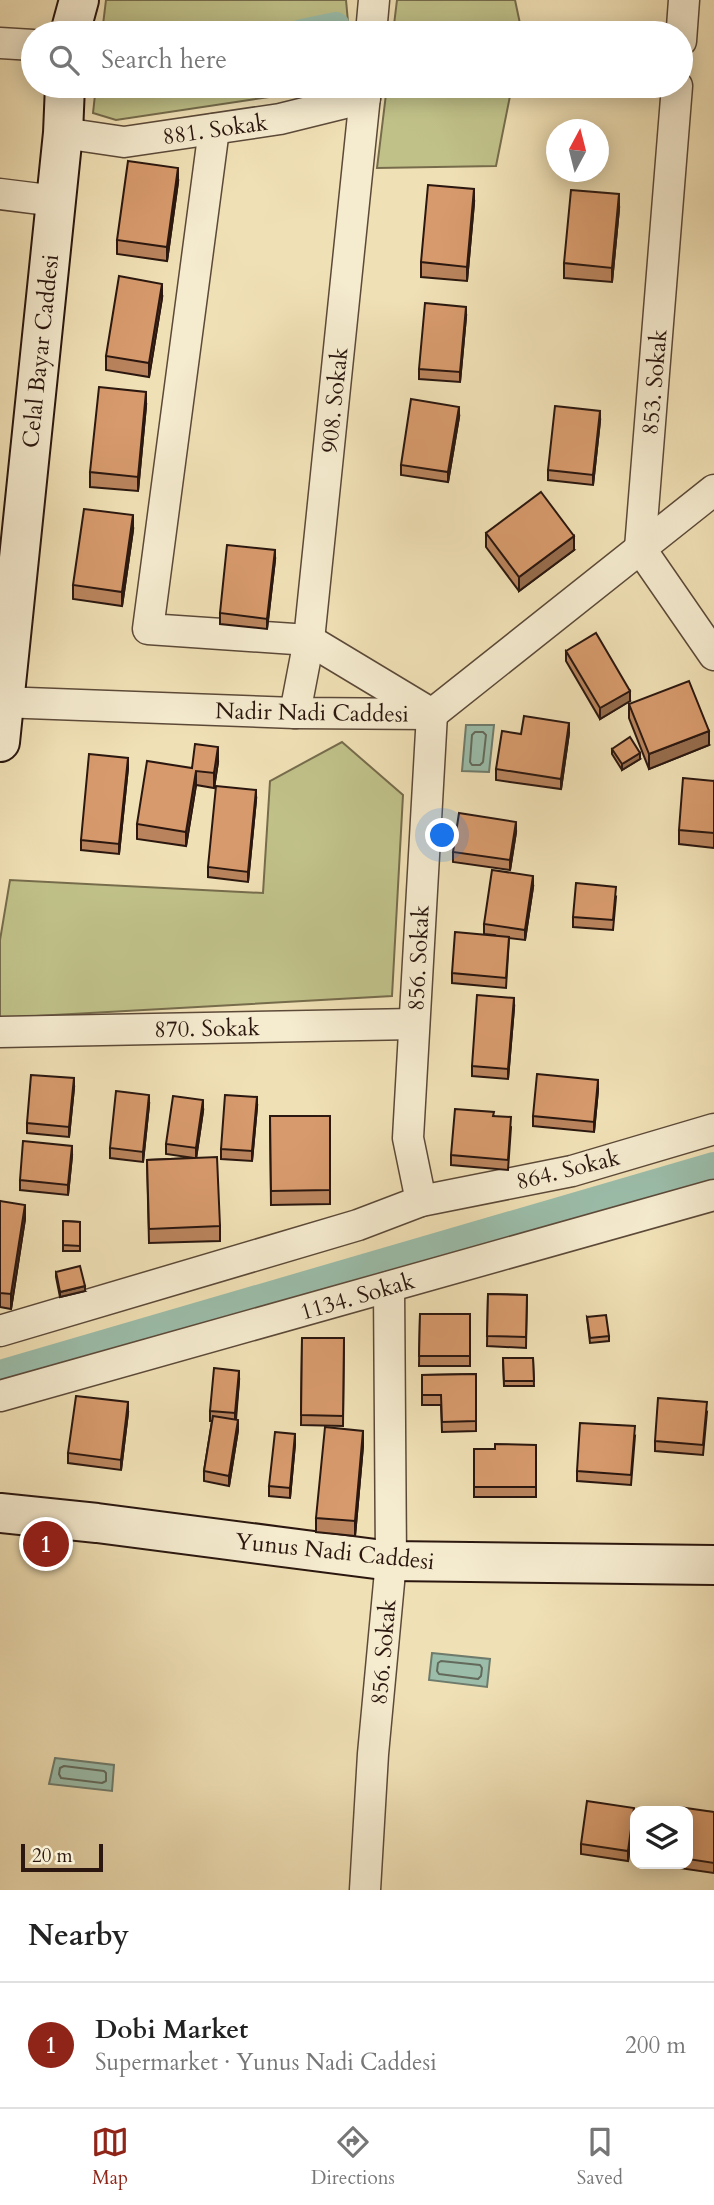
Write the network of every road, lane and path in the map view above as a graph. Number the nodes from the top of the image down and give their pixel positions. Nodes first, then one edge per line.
1 (79, 0) edge
2 (374, 0) edge
3 (684, 0) edge
4 (73, 21) edge
5 (372, 21) edge
6 (682, 21) edge
7 (0, 43) edge
8 (21, 44) edge
9 (64, 98) edge
10 (346, 98) edge
11 (364, 98) edge
12 (676, 98) edge
13 (214, 129) junction
14 (63, 133) junction
15 (0, 194) edge
16 (56, 201) junction
17 (714, 490) edge
18 (10, 537) edge
19 (640, 548) junction
20 (309, 640) junction
21 (714, 654) edge
22 (3, 703) edge
23 (295, 713) junction
24 (432, 714) junction
25 (0, 742) edge
26 (414, 1024) junction
27 (0, 1032) edge
28 (714, 1129) edge
29 (714, 1195) edge
30 (421, 1201) junction
31 (389, 1287) junction
32 (0, 1331) edge
33 (0, 1396) edge
34 (0, 1513) edge
35 (391, 1562) junction
36 (714, 1565) edge
37 (365, 1890) edge

1 - 4 main road
2 - 5 street
3 - 6 street
7 - 8 street
9 - 14 main road, Celal Bayar Caddesi
10 - 13 street, 881. Sokak
11 - 20 street, 908. Sokak
12 - 19 street, 853. Sokak
13 - 14 street, 881. Sokak
13 - 20 street
14 - 16 main road, Celal Bayar Caddesi
15 - 16 street
16 - 18 main road, Celal Bayar Caddesi
17 - 19 street, Nadir Nadi Caddesi
18 - 22 main road, Celal Bayar Caddesi
19 - 21 street
19 - 24 street, Nadir Nadi Caddesi
20 - 23 street, 908. Sokak
20 - 24 street
22 - 23 street, Nadir Nadi Caddesi
22 - 25 main road, Celal Bayar Caddesi
23 - 24 street, Nadir Nadi Caddesi
24 - 26 street, 856. Sokak
26 - 27 street, 870. Sokak
26 - 30 street, 856. Sokak
28 - 30 street, 864. Sokak
29 - 31 street, 1134. Sokak
30 - 32 street, 864. Sokak
31 - 33 street, 1134. Sokak
31 - 35 street, 856. Sokak
34 - 35 main road, Yunus Nadi Caddesi
35 - 36 main road, Yunus Nadi Caddesi
35 - 37 street, 856. Sokak

